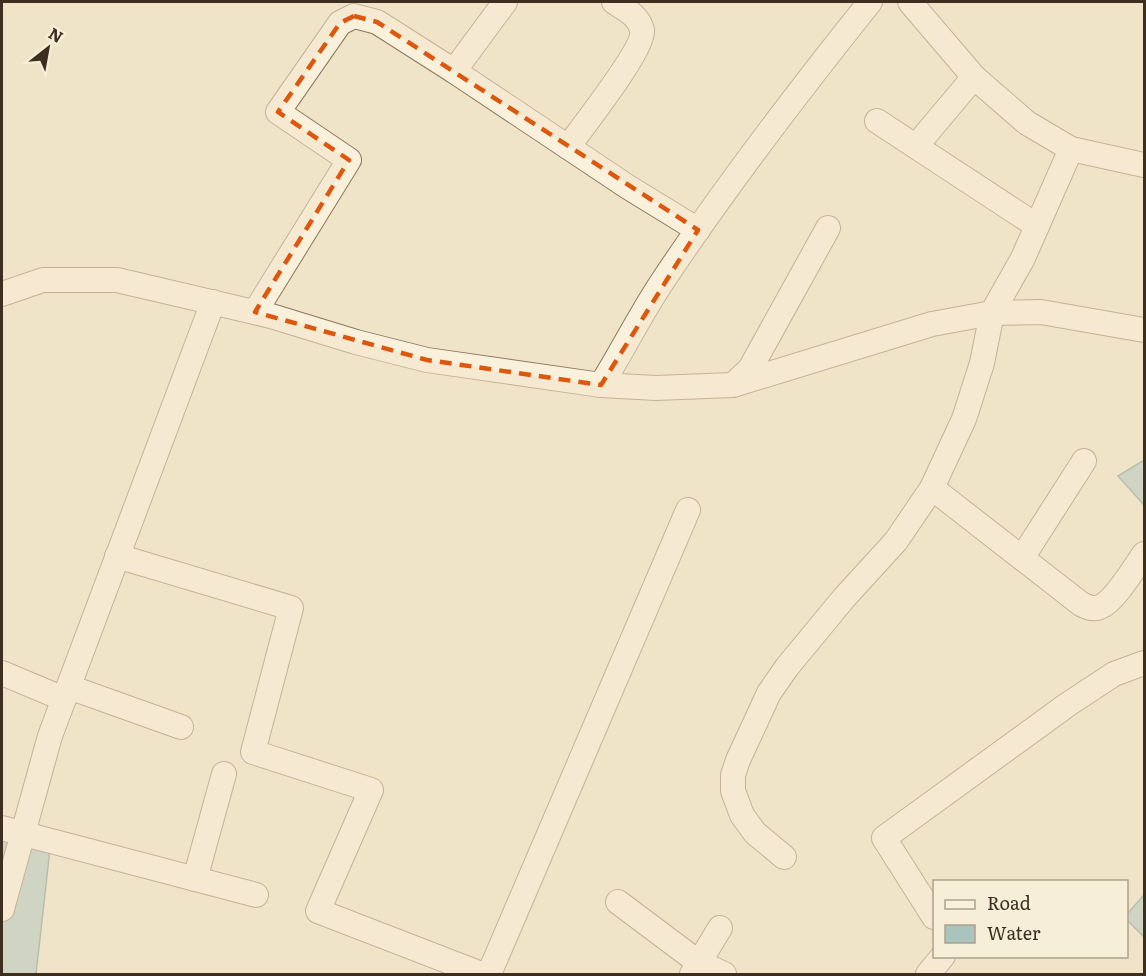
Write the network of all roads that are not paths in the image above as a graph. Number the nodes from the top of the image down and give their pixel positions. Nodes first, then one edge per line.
1 (505, 2) edge
2 (614, 2) edge
3 (870, 2) edge
4 (910, 2) edge
5 (454, 71) junction
6 (974, 77) junction
7 (877, 121) dead end
8 (916, 146) junction
9 (568, 147) junction
10 (1071, 149) junction
11 (1144, 165) edge
12 (1037, 226) junction
13 (828, 228) dead end
14 (698, 230) junction
15 (2, 294) edge
16 (213, 302) junction
17 (255, 312) junction
18 (992, 313) junction
19 (1144, 330) edge
20 (601, 385) junction
21 (733, 385) junction
22 (1084, 461) dead end
23 (932, 488) junction
24 (688, 510) dead end
25 (1144, 554) edge
26 (117, 556) junction
27 (1022, 558) junction
28 (1144, 663) edge
29 (2, 673) edge
30 (66, 693) junction
31 (181, 727) dead end
32 (224, 774) dead end
33 (12, 830) edge
34 (784, 857) dead end
35 (195, 879) junction
36 (256, 895) dead end
37 (618, 902) dead end
38 (2, 909) edge
39 (933, 915) edge
40 (720, 928) dead end
41 (942, 958) edge
42 (695, 968) edge
43 (481, 975) edge
44 (489, 975) edge
45 (724, 975) edge
46 (928, 975) edge

1 - 5 street
2 - 9 street
3 - 14 street
4 - 6 street
5 - 9 street
5 - 17 street
6 - 8 street
6 - 10 street
7 - 8 street
8 - 12 street
9 - 14 street
10 - 11 street
10 - 12 street
12 - 18 street
13 - 21 street
14 - 20 street
15 - 16 street
16 - 17 street
16 - 26 street
17 - 20 street
18 - 19 street
18 - 21 street
18 - 23 street
20 - 21 street
22 - 27 street
23 - 27 street
23 - 34 street
24 - 44 street
25 - 27 street
26 - 30 street
26 - 43 street
28 - 39 street
29 - 30 street
30 - 31 street
30 - 33 street
32 - 35 street
33 - 35 street
33 - 38 street
35 - 36 street
37 - 42 street
40 - 42 street
41 - 46 street
42 - 45 street

